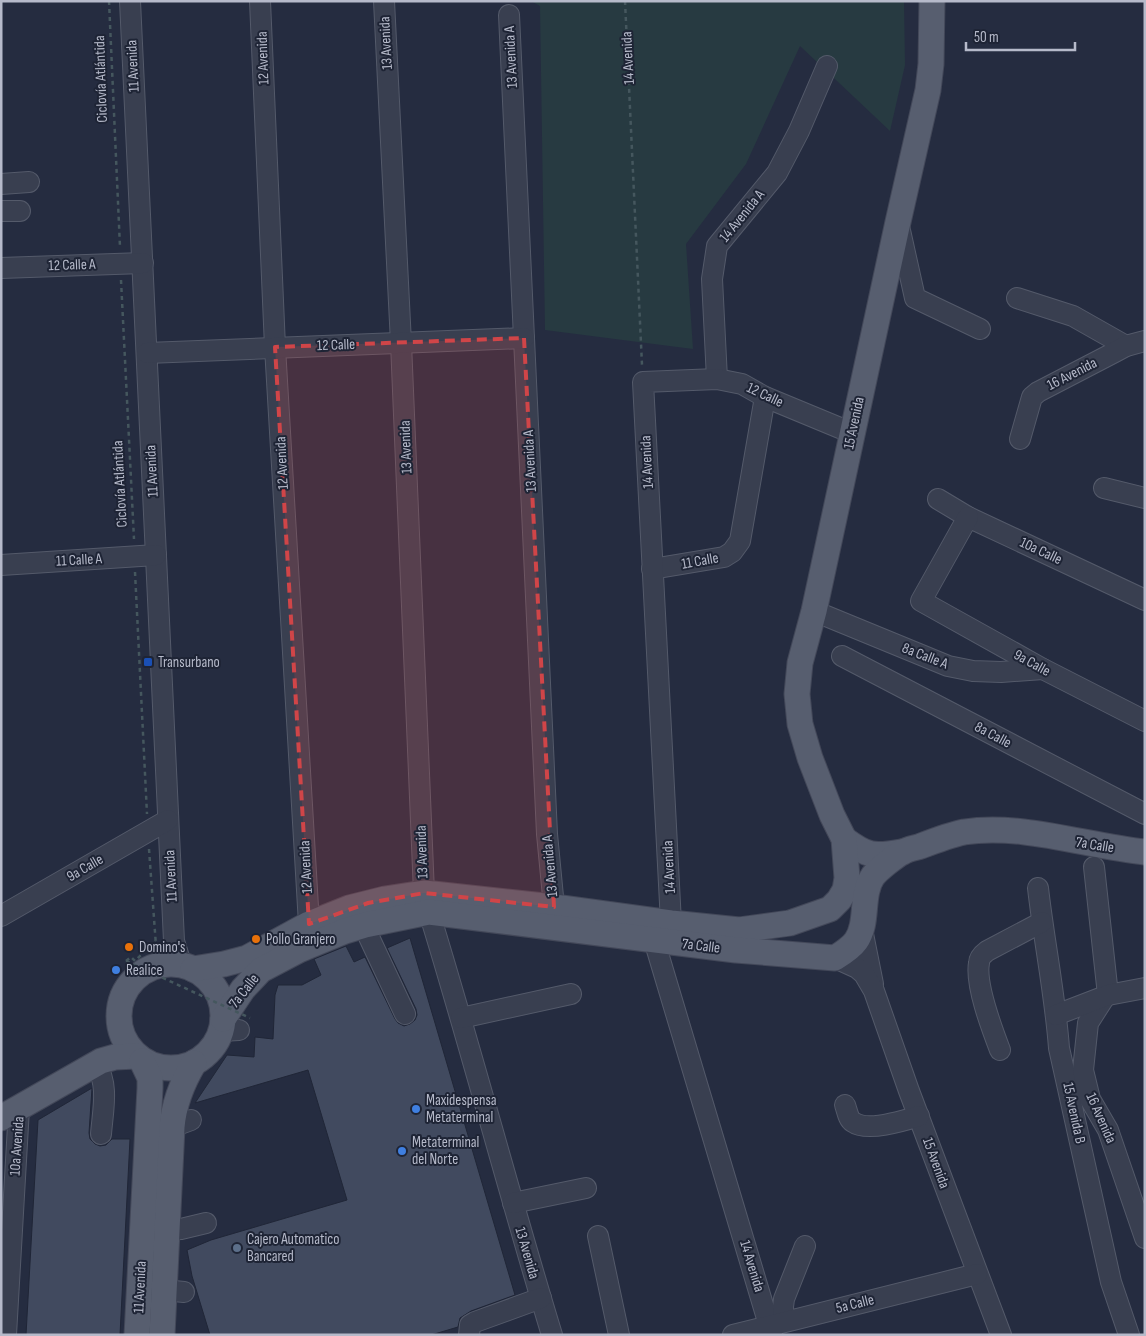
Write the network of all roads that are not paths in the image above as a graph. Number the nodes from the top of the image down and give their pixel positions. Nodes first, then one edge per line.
1 (130, 1) edge
2 (260, 1) edge
3 (384, 1) edge
4 (932, 1) edge
5 (508, 15) dead end
6 (826, 66) dead end
7 (29, 182) dead end
8 (1, 184) edge
9 (898, 222) junction
10 (142, 263) junction
11 (1, 268) edge
12 (1017, 298) dead end
13 (980, 329) dead end
14 (524, 338) junction
15 (402, 343) junction
16 (1135, 344) edge
17 (275, 347) junction
18 (147, 353) junction
19 (717, 380) junction
20 (643, 382) joint
21 (765, 397) junction
22 (852, 433) junction
23 (1020, 439) dead end
24 (1104, 488) dead end
25 (1145, 498) edge
26 (938, 499) dead end
27 (968, 516) junction
28 (156, 555) junction
29 (1, 564) edge
30 (652, 569) junction
31 (1145, 600) edge
32 (814, 611) junction
33 (842, 656) dead end
34 (1043, 669) junction
35 (1145, 721) edge
36 (1145, 814) edge
37 (168, 820) junction
38 (844, 839) junction
39 (901, 852) junction
40 (1145, 852) edge
41 (1094, 867) dead end
42 (1038, 888) dead end
43 (426, 903) junction
44 (554, 907) junction
45 (819, 913) junction
46 (1, 916) edge
47 (1042, 922) junction
48 (309, 924) junction
49 (365, 925) junction
50 (662, 932) junction
51 (849, 945) junction
52 (169, 956) junction
53 (1145, 988) edge
54 (874, 991) junction
55 (571, 994) dead end
56 (1106, 997) junction
57 (405, 1014) dead end
58 (1056, 1015) junction
59 (462, 1018) junction
60 (234, 1024) junction
61 (121, 1033) junction
62 (1000, 1050) dead end
63 (139, 1058) junction
64 (98, 1062) junction
65 (194, 1063) junction
66 (845, 1105) dead end
67 (10, 1113) edge
68 (918, 1116) junction
69 (101, 1134) dead end
70 (586, 1188) dead end
71 (512, 1203) junction
72 (206, 1223) dead end
73 (167, 1230) junction
74 (598, 1236) dead end
75 (1145, 1238) edge
76 (805, 1246) dead end
77 (6, 1266) edge
78 (977, 1274) junction
79 (540, 1298) junction
80 (775, 1327) edge
81 (6, 1335) edge
82 (137, 1335) edge
83 (162, 1335) edge
84 (470, 1335) edge
85 (552, 1335) edge
86 (619, 1335) edge
87 (732, 1335) edge
88 (1001, 1335) edge
89 (1129, 1335) edge

1 - 10 street, 11 Avenida
2 - 17 street, 12 Avenida
3 - 15 street, 13 Avenida
4 - 9 main road, 15 Avenida
5 - 14 street, 13 Avenida A
6 - 19 street, 14 Avenida A
7 - 8 street
9 - 13 street
9 - 22 main road, 15 Avenida
10 - 11 street, 12 Calle A
10 - 18 street, 11 Avenida
12 - 16 street
14 - 15 street, 12 Calle
14 - 44 street, 13 Avenida A
15 - 17 street, 12 Calle
15 - 43 street, 13 Avenida
16 - 23 street, 16 Avenida
17 - 18 street, 12 Calle
17 - 48 street, 12 Avenida
18 - 28 street, 11 Avenida
19 - 20 street, 12 Calle
19 - 21 street, 12 Calle
20 - 30 street, 14 Avenida
21 - 22 street, 12 Calle
21 - 30 street, 11 Calle
22 - 32 main road, 15 Avenida
24 - 25 street
26 - 27 street, 10a Calle
27 - 31 street, 10a Calle
27 - 34 street, 9a Calle
28 - 29 street, 11 Calle A
28 - 37 street, 11 Avenida
30 - 50 street, 14 Avenida
32 - 34 street, 8a Calle A
32 - 38 main road, 15 Avenida
33 - 36 street, 8a Calle
34 - 35 street, 9a Calle
37 - 46 street, 9a Calle
37 - 52 street, 11 Avenida
38 - 39 main road
38 - 45 main road, 7a Calle
39 - 40 main road, 7a Calle
39 - 51 main road, 7a Calle
41 - 56 street
42 - 47 street, 15 Avenida B
43 - 44 main road, 7a Calle
43 - 48 main road, 7a Calle
43 - 49 main road, 7a Calle
43 - 50 main road, 7a Calle
43 - 59 street, 13 Avenida
44 - 50 main road, 7a Calle
45 - 50 main road, 7a Calle
45 - 51 main road
47 - 58 street, 15 Avenida B
47 - 62 street
48 - 52 main road, 7a Calle
49 - 57 street
49 - 60 main road, 7a Calle
50 - 51 main road, 7a Calle
50 - 80 street, 14 Avenida
51 - 54 street, 15 Avenida
51 - 54 street, 15 Avenida
52 - 60 main road
52 - 61 main road, 7a Calle
53 - 56 street
54 - 68 street, 15 Avenida
55 - 59 street
56 - 58 street
56 - 75 street, 16 Avenida
58 - 89 street, 15 Avenida B
59 - 71 street, 13 Avenida
60 - 65 main road, 7a Calle
61 - 63 main road, 11 Avenida
61 - 64 main road
63 - 64 main road
63 - 65 main road
63 - 82 main road, 11 Avenida
64 - 67 main road
64 - 69 street
65 - 73 main road, 11 Avenida
66 - 68 street
67 - 77 street, 10a Avenida
68 - 78 street, 15 Avenida
70 - 71 street
71 - 79 street, 13 Avenida
72 - 73 street
73 - 83 main road, 11 Avenida
74 - 86 street
76 - 80 street
77 - 81 street, 10a Avenida
78 - 80 street, 5a Calle
78 - 88 street, 15 Avenida
79 - 84 street
79 - 85 street, 13 Avenida
80 - 87 street, 5a Calle

